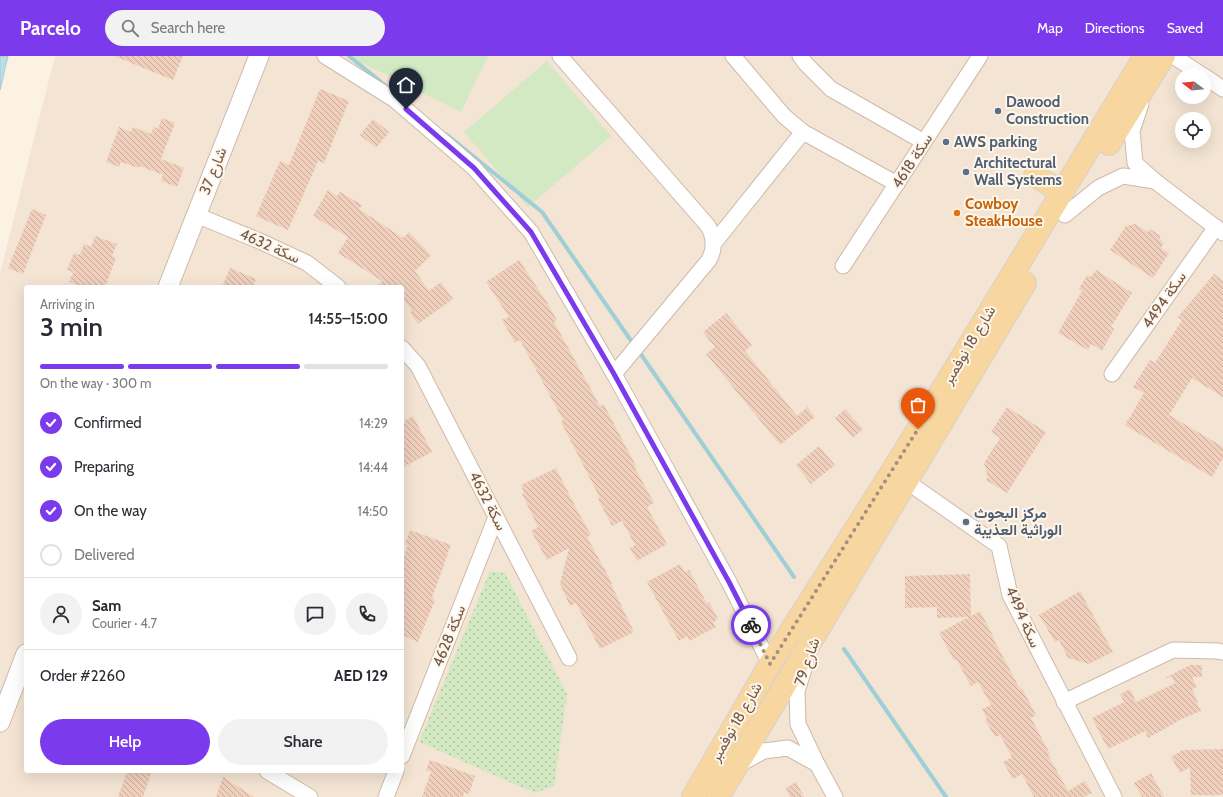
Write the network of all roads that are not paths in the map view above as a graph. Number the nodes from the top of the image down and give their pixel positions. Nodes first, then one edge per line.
1 (259, 56) edge
2 (325, 56) edge
3 (560, 56) edge
4 (732, 56) edge
5 (800, 56) edge
6 (980, 56) edge
7 (1145, 56) edge
8 (1164, 56) edge
9 (1173, 56) edge
10 (1191, 68) edge
11 (1211, 81) edge
12 (1147, 83) junction
13 (1223, 89) edge
14 (803, 132) junction
15 (924, 142) junction
16 (1035, 176) dead end
17 (1155, 182) junction
18 (897, 184) junction
19 (1062, 192) junction
20 (196, 215) junction
21 (1065, 216) junction
22 (1219, 230) edge
23 (714, 243) junction
24 (843, 266) dead end
25 (169, 285) edge
26 (335, 285) edge
27 (404, 350) edge
28 (614, 374) junction
29 (1112, 374) dead end
30 (906, 481) junction
31 (496, 517) junction
32 (819, 628) junction
33 (1223, 652) edge
34 (569, 658) dead end
35 (770, 664) junction
36 (24, 666) edge
37 (22, 678) edge
38 (1064, 702) junction
39 (0, 722) edge
40 (404, 751) edge
41 (817, 764) junction
42 (736, 767) junction
43 (270, 773) edge
44 (395, 773) edge
45 (310, 797) edge
46 (386, 797) edge
47 (692, 797) edge
48 (718, 797) edge
49 (835, 797) edge
50 (1114, 797) edge

1 - 20 street, شارع 37
2 - 28 street
3 - 23 street
4 - 14 street
5 - 15 street
6 - 15 street, سكة 4618
7 - 19 main road, شارع 18 نوفمبر
8 - 12 main road, شارع 18 نوفمبر
9 - 10 street
11 - 13 street
12 - 17 street
12 - 21 main road, شارع 18 نوفمبر
14 - 18 street
14 - 23 street
15 - 18 street, سكة 4618
16 - 19 main road
17 - 21 street
17 - 22 street
18 - 24 street, سكة 4618
19 - 35 main road, شارع 18 نوفمبر
20 - 25 street, شارع 37
20 - 26 street, سكة 4632
21 - 30 main road, شارع 18 نوفمبر
22 - 29 street, سكة 4494
23 - 28 street
27 - 31 street, سكة 4632
28 - 35 street
30 - 32 main road, شارع 18 نوفمبر
30 - 38 street, سكة 4494
31 - 34 street, سكة 4632
31 - 40 street, سكة 4628
32 - 41 street, 79 شارع
32 - 42 main road, شارع 18 نوفمبر
33 - 38 street
35 - 47 main road, شارع 18 نوفمبر
36 - 37 street
37 - 39 street
38 - 50 street, سكة 4494
41 - 42 street
41 - 49 street, 79 شارع
42 - 48 main road, شارع 18 نوفمبر
43 - 45 street
44 - 46 street

